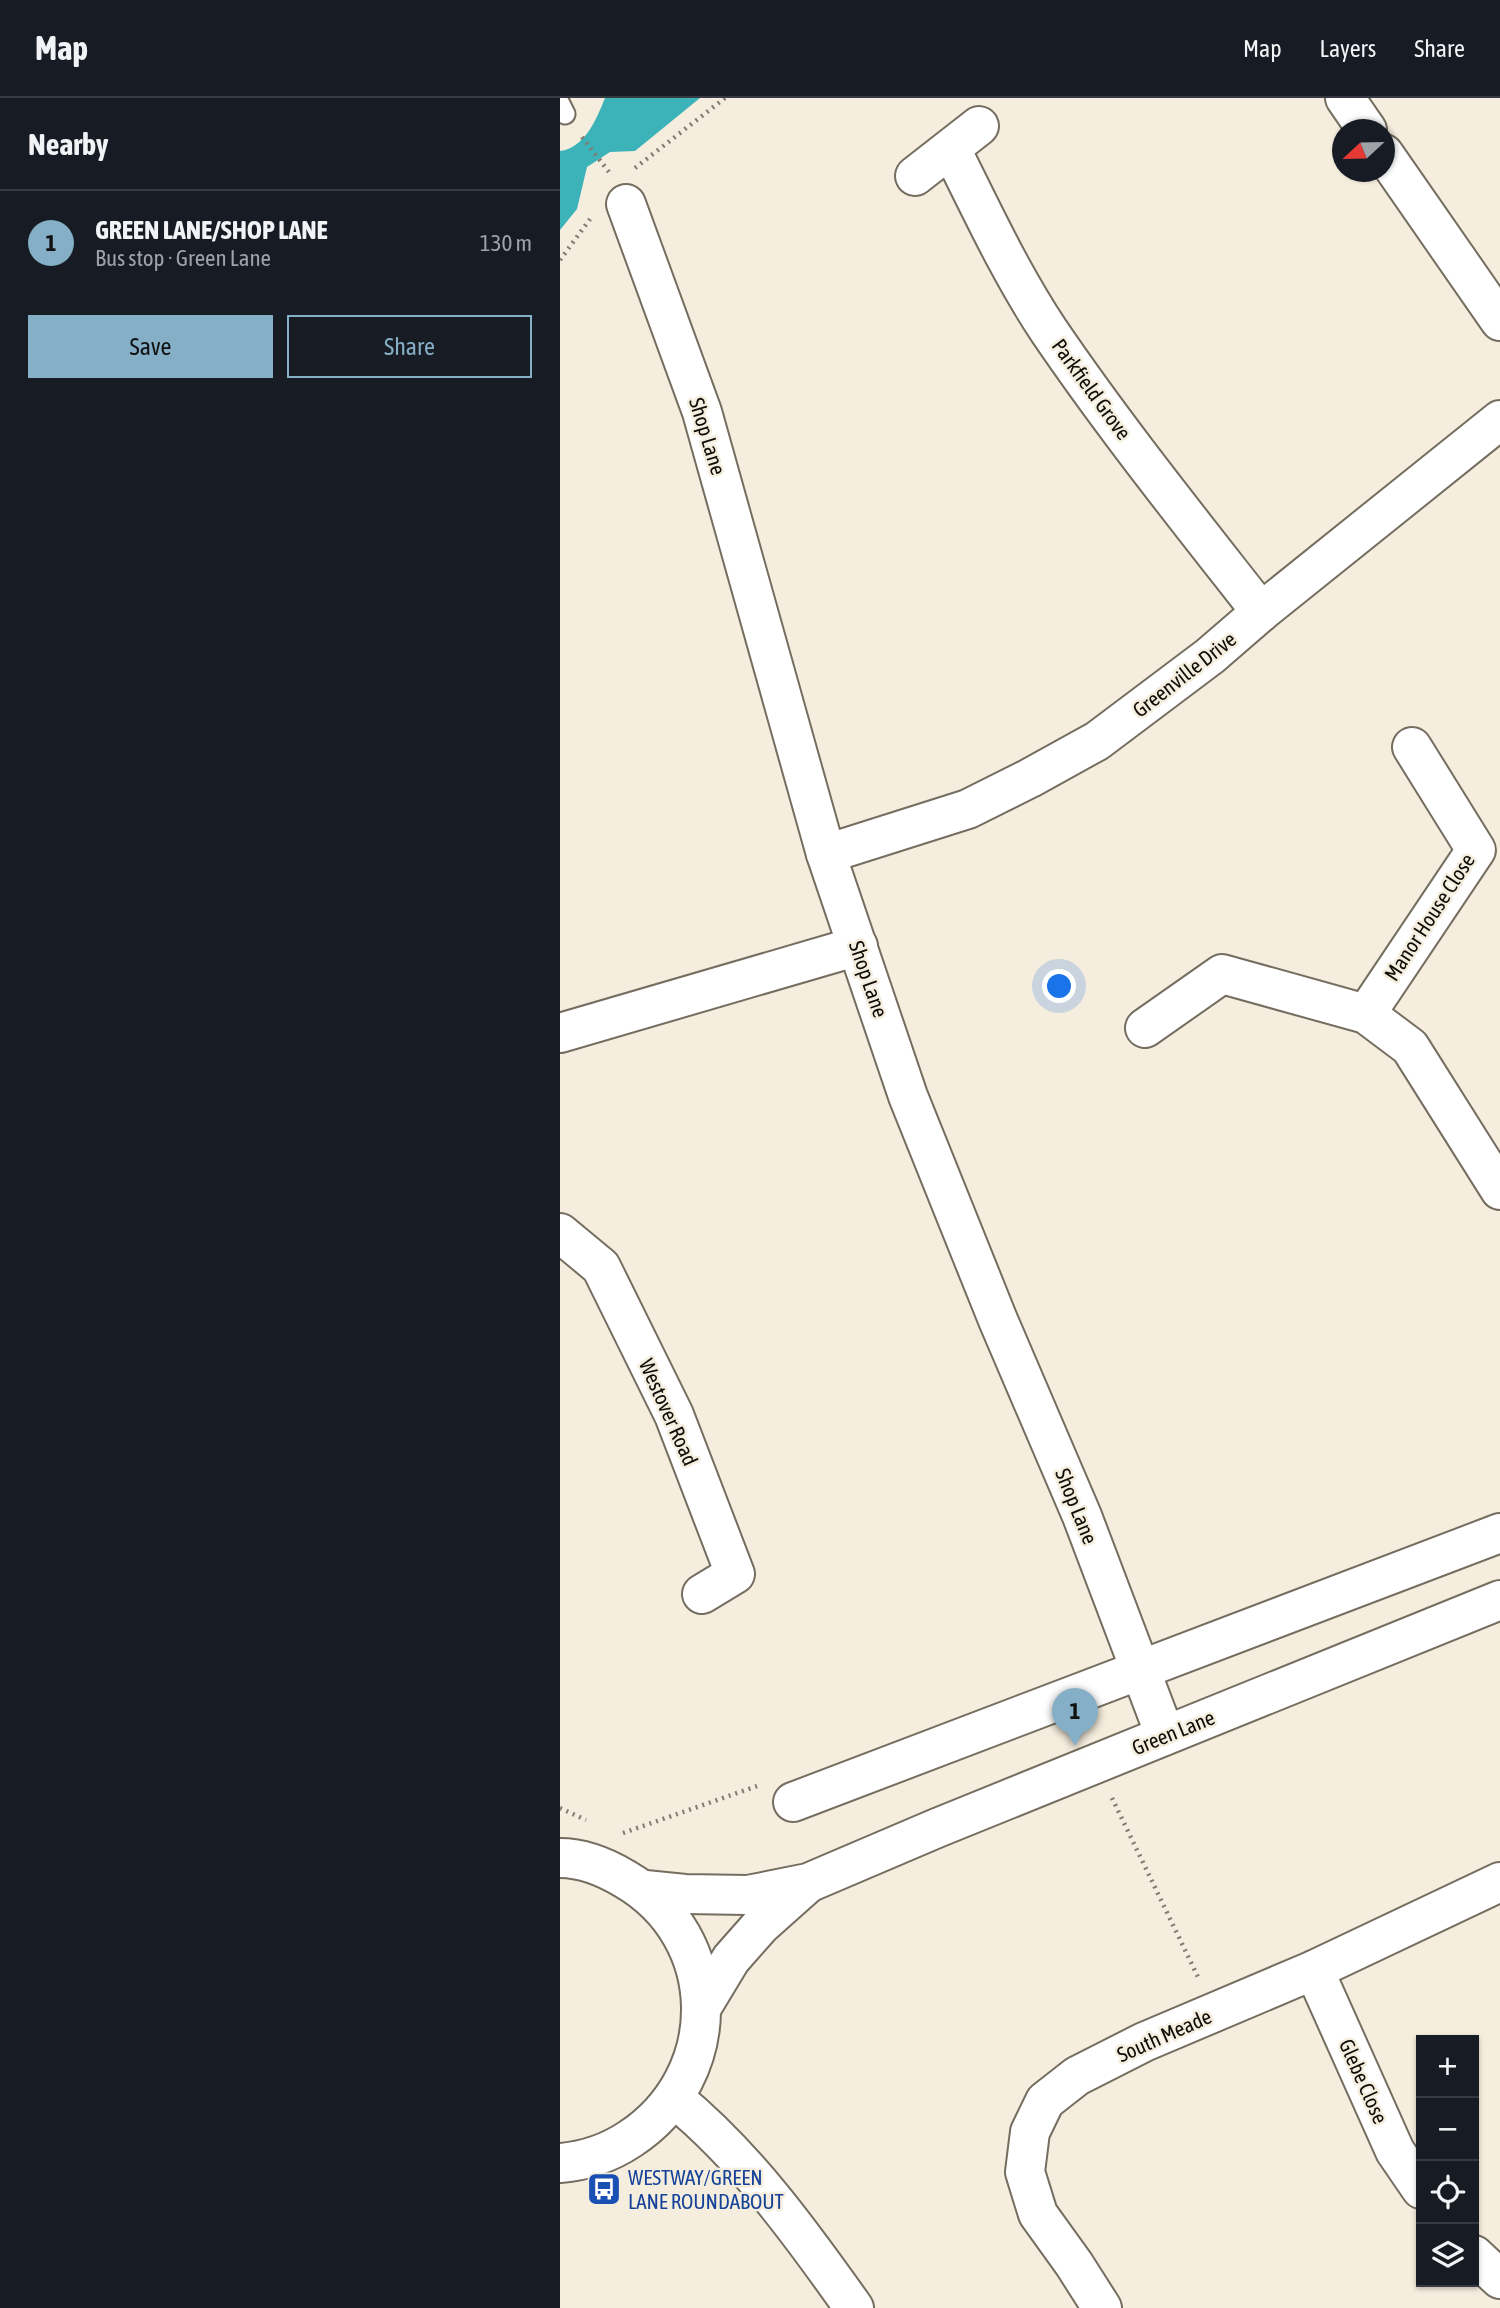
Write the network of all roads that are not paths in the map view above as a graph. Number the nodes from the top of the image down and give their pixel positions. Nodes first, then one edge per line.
1 (1345, 98) edge
2 (1359, 119) edge
3 (1395, 169) edge
4 (915, 176) dead end
5 (619, 190) road end
6 (1500, 321) edge
7 (1500, 420) edge
8 (1261, 612) junction
9 (1412, 747) dead end
10 (826, 855) junction
11 (858, 946) junction
12 (1366, 1014) junction
13 (1145, 1028) dead end
14 (560, 1033) edge
15 (1500, 1190) edge
16 (560, 1233) edge
17 (1500, 1533) edge
18 (702, 1594) dead end
19 (1500, 1600) edge
20 (1142, 1671) junction
21 (1165, 1735) junction
22 (793, 1802) road end
23 (560, 1858) edge
24 (1500, 1882) edge
25 (808, 1883) junction
26 (645, 1890) junction
27 (1314, 1970) junction
28 (702, 2007) junction
29 (674, 2098) junction
30 (560, 2163) edge
31 (1416, 2182) edge
32 (1479, 2260) edge
33 (1500, 2279) edge
34 (855, 2308) edge
35 (1102, 2308) edge

1 - 2 street
3 - 6 street
4 - 8 street, Parkfield Grove
5 - 10 street, Shop Lane
7 - 8 street, Greenville Drive
8 - 10 street, Greenville Drive
9 - 12 street, Manor House Close
10 - 11 street, Shop Lane
11 - 14 street
11 - 20 street, Shop Lane
12 - 13 street
12 - 15 street
16 - 18 street, Westover Road
17 - 20 street
19 - 21 street, Green Lane
20 - 21 street, Shop Lane
20 - 22 street
21 - 25 street, Green Lane
23 - 26 street
24 - 27 street, South Meade
25 - 26 street, Green Lane
25 - 28 street, Green Lane
26 - 28 street
27 - 31 street, Glebe Close
27 - 35 street, South Meade
28 - 29 street
29 - 30 street
29 - 34 street
32 - 33 street

